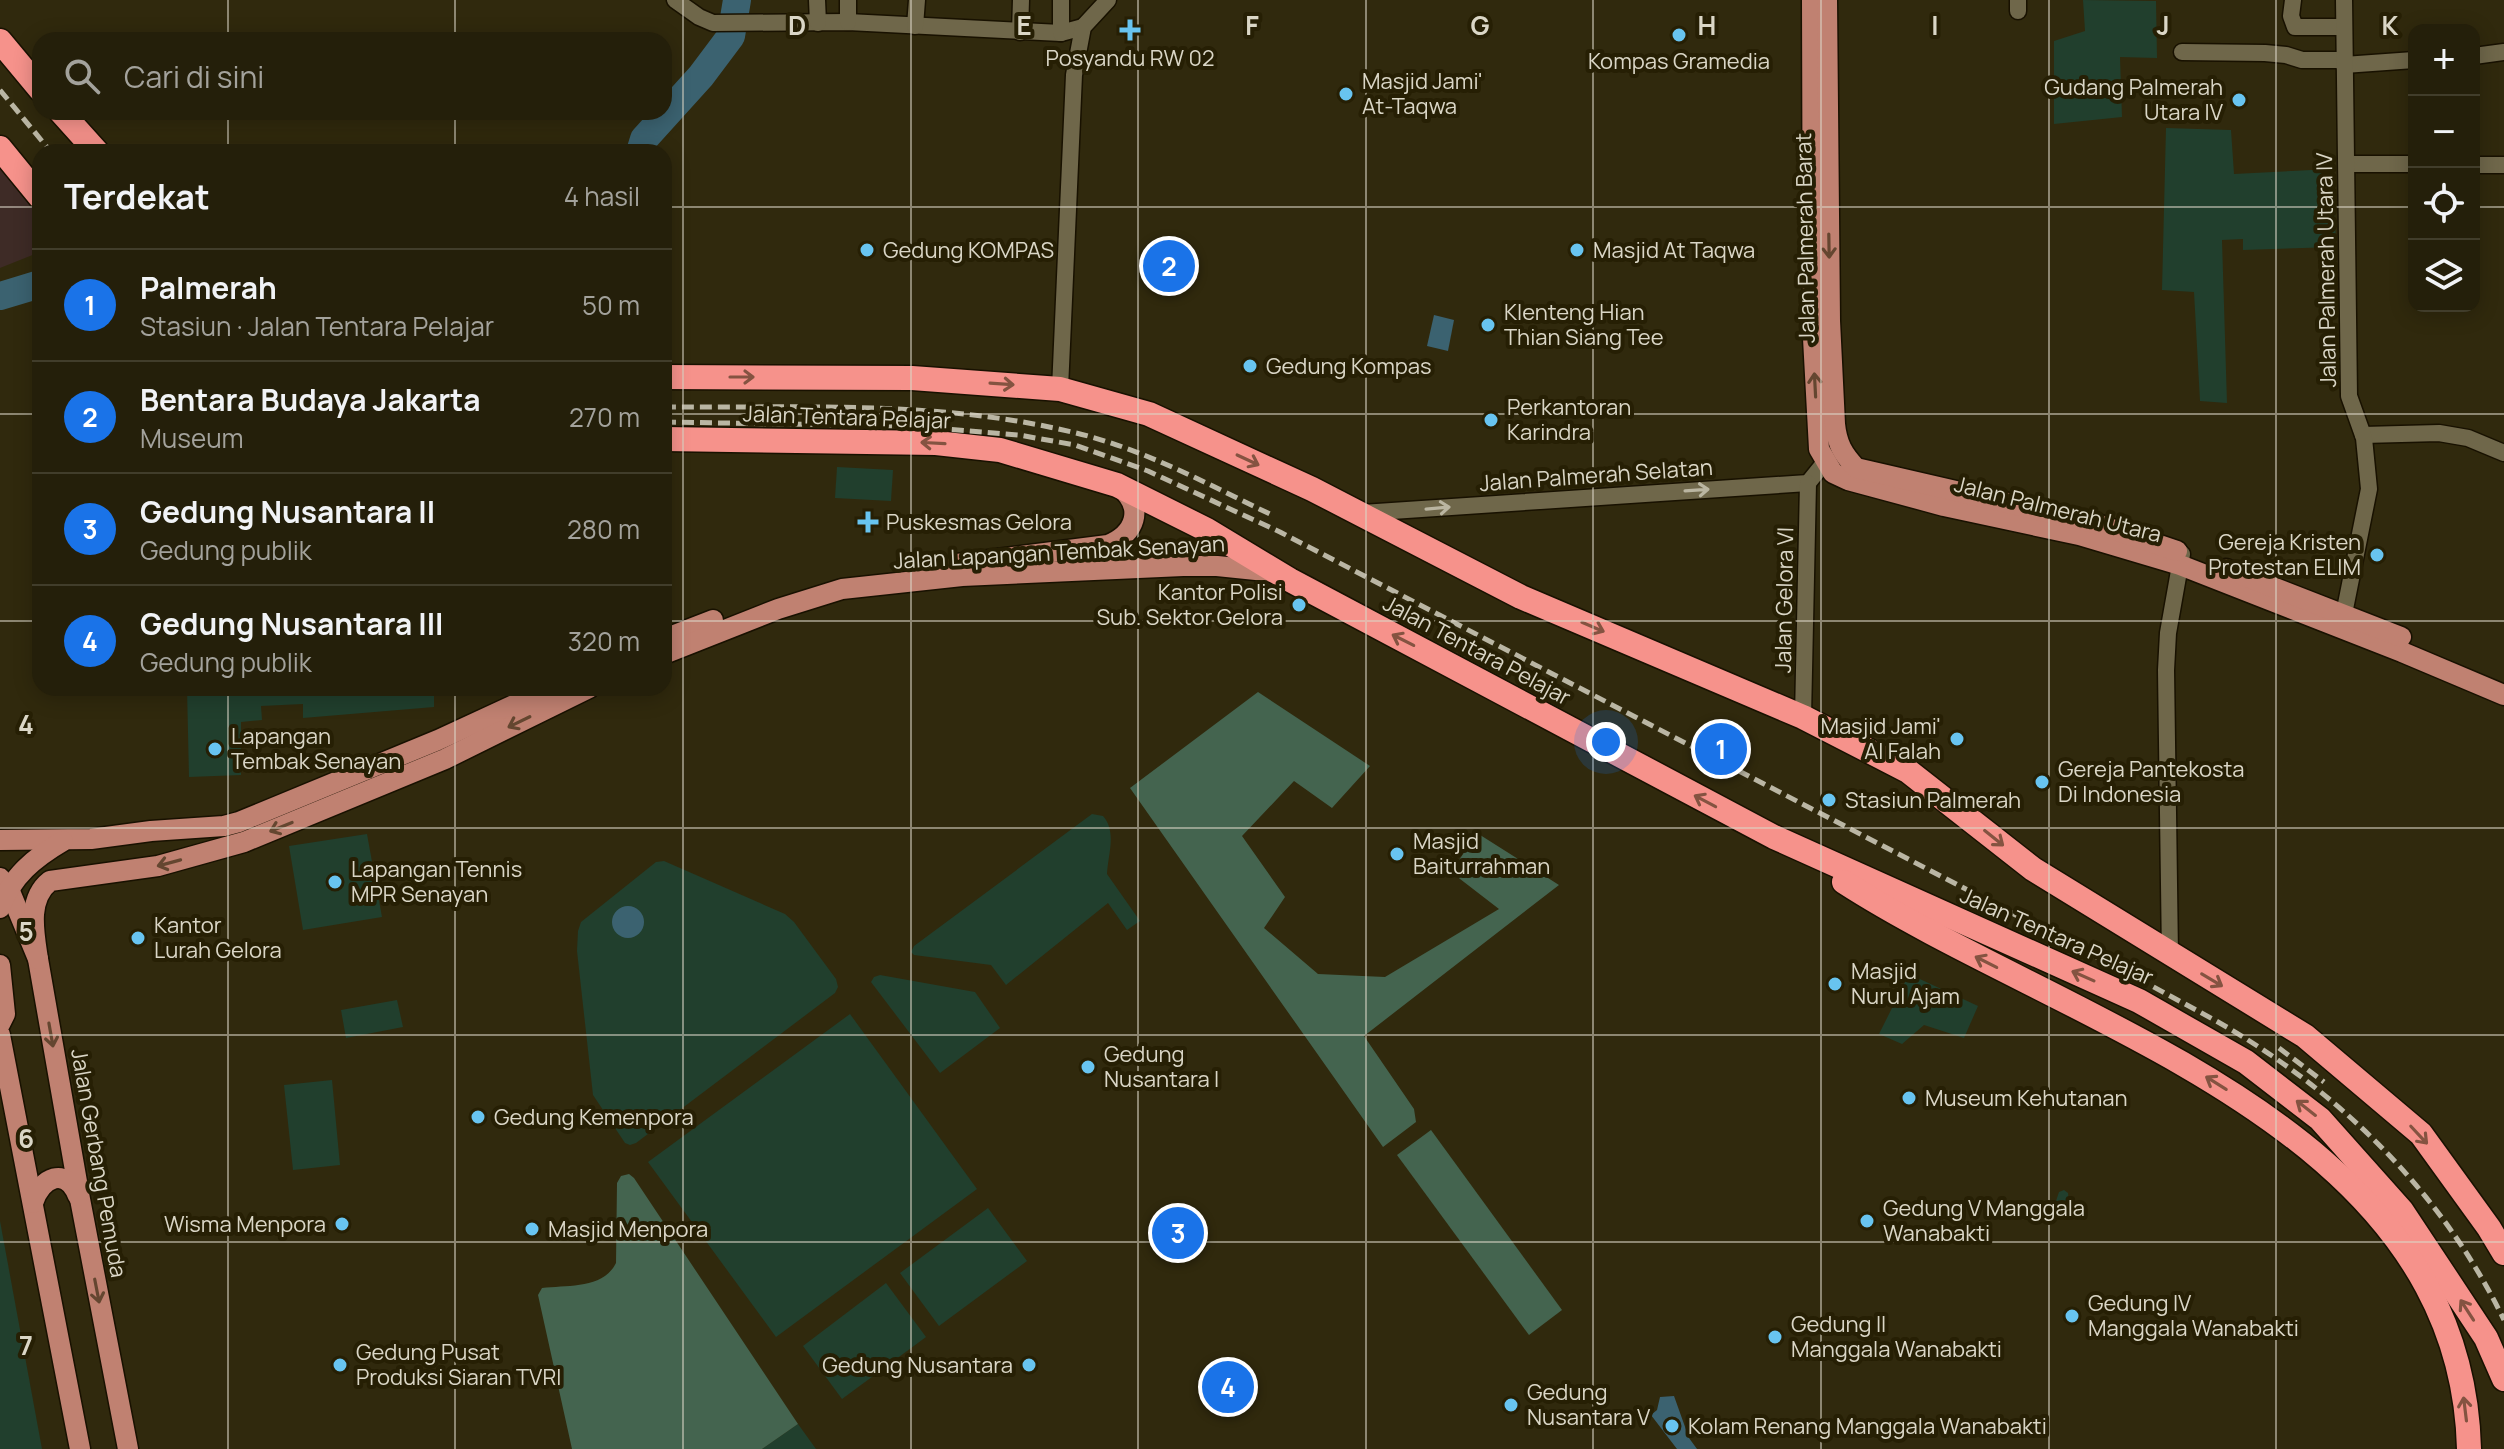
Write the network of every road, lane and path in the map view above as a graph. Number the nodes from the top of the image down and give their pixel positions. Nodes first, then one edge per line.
1 (675, 0) edge
2 (817, 0) edge
3 (848, 0) edge
4 (917, 0) edge
5 (1021, 0) edge
6 (1061, 0) edge
7 (1108, 0) edge
8 (1812, 0) edge
9 (1827, 0) edge
10 (2293, 0) edge
11 (2344, 0) edge
12 (848, 22) junction
13 (818, 23) junction
14 (915, 26) junction
15 (1083, 27) junction
16 (2343, 27) junction
17 (1020, 32) junction
18 (1061, 33) junction
19 (0, 41) edge
20 (2182, 52) dead end
21 (2504, 52) edge
22 (2480, 55) edge
23 (2408, 60) edge
24 (2344, 62) junction
25 (32, 79) edge
26 (68, 120) edge
27 (90, 144) edge
28 (0, 148) edge
29 (2347, 164) junction
30 (2408, 164) edge
31 (2480, 165) edge
32 (2504, 165) edge
33 (32, 187) edge
34 (672, 377) edge
35 (1060, 389) junction
36 (2363, 435) junction
37 (672, 439) edge
38 (2504, 453) edge
39 (1825, 462) junction
40 (1856, 468) joint
41 (1808, 483) junction
42 (1117, 485) junction
43 (1944, 498) junction
44 (1360, 513) junction
45 (2181, 559) junction
46 (1276, 572) junction
47 (2342, 621) junction
48 (672, 636) edge
49 (672, 651) edge
50 (2448, 664) junction
51 (2504, 682) edge
52 (2504, 695) edge
53 (534, 696) edge
54 (573, 696) edge
55 (1803, 717) junction
56 (1774, 837) junction
57 (66, 839) junction
58 (0, 840) edge
59 (4, 883) edge
60 (0, 908) edge
61 (2170, 955) junction
62 (38, 959) junction
63 (0, 965) edge
64 (0, 1024) edge
65 (0, 1035) edge
66 (80, 1199) junction
67 (33, 1203) junction
68 (2391, 1215) junction
69 (2504, 1253) edge
70 (2504, 1379) edge
71 (80, 1449) edge
72 (128, 1449) edge
73 (2469, 1449) edge

1 - 13 street
2 - 13 street
3 - 12 street
4 - 14 street
5 - 17 street
6 - 18 street
7 - 15 street
39 -> 8 main road, Jalan Palmerah Barat
9 -> 40 main road, Jalan Palmerah Barat
10 - 16 street
11 - 16 street, Jalan Palmerah Utara IV
12 - 13 street
12 - 14 street
14 - 17 street
15 - 18 street
15 - 35 street
16 - 24 street, Jalan Palmerah Utara IV
17 - 18 street
19 - 25 highway
20 - 24 street
21 - 22 street
23 - 24 street
24 - 29 street, Jalan Palmerah Utara IV
26 - 27 highway
28 - 33 highway
29 - 30 street
29 - 36 street, Jalan Palmerah Utara IV
31 - 32 street
34 -> 35 highway, Jalan Tentara Pelajar
35 -> 44 highway, Jalan Tentara Pelajar
36 - 38 street
36 - 47 street, Jalan Palmerah Utara IV
42 -> 37 highway, Jalan Tentara Pelajar
39 - 41 street
39 - 43 main road, Jalan Palmerah Utara
40 - 43 main road, Jalan Palmerah Utara
44 -> 41 street, Jalan Palmerah Selatan
41 - 55 street, Jalan Gelora VI
42 - 46 highway, Jalan Tentara Pelajar
42 - 48 main road, Jalan Lapangan Tembak Senayan
43 - 45 main road, Jalan Palmerah Utara
44 -> 55 highway, Jalan Tentara Pelajar
45 - 47 main road, Jalan Palmerah Utara
45 - 61 street
46 - 49 main road, Jalan Lapangan Tembak Senayan
56 -> 46 highway, Jalan Tentara Pelajar
47 - 50 main road, Jalan Palmerah Utara
50 - 51 main road, Jalan Palmerah Utara
50 - 52 main road, Jalan Palmerah Utara
53 - 57 main road
54 -> 62 main road
55 -> 61 highway, Jalan Tentara Pelajar
68 -> 56 highway
68 -> 56 highway, Jalan Tentara Pelajar
57 - 58 main road
57 - 59 main road
59 - 60 main road
59 - 62 main road, Jalan Gerbang Pemuda
61 -> 69 highway, Jalan Tentara Pelajar
62 -> 66 main road, Jalan Gerbang Pemuda
63 - 64 main road
65 - 67 main road
66 - 67 main road
66 -> 72 main road, Jalan Gerbang Pemuda
67 - 71 main road
70 -> 68 highway, Jalan Tentara Pelajar
73 -> 68 highway

